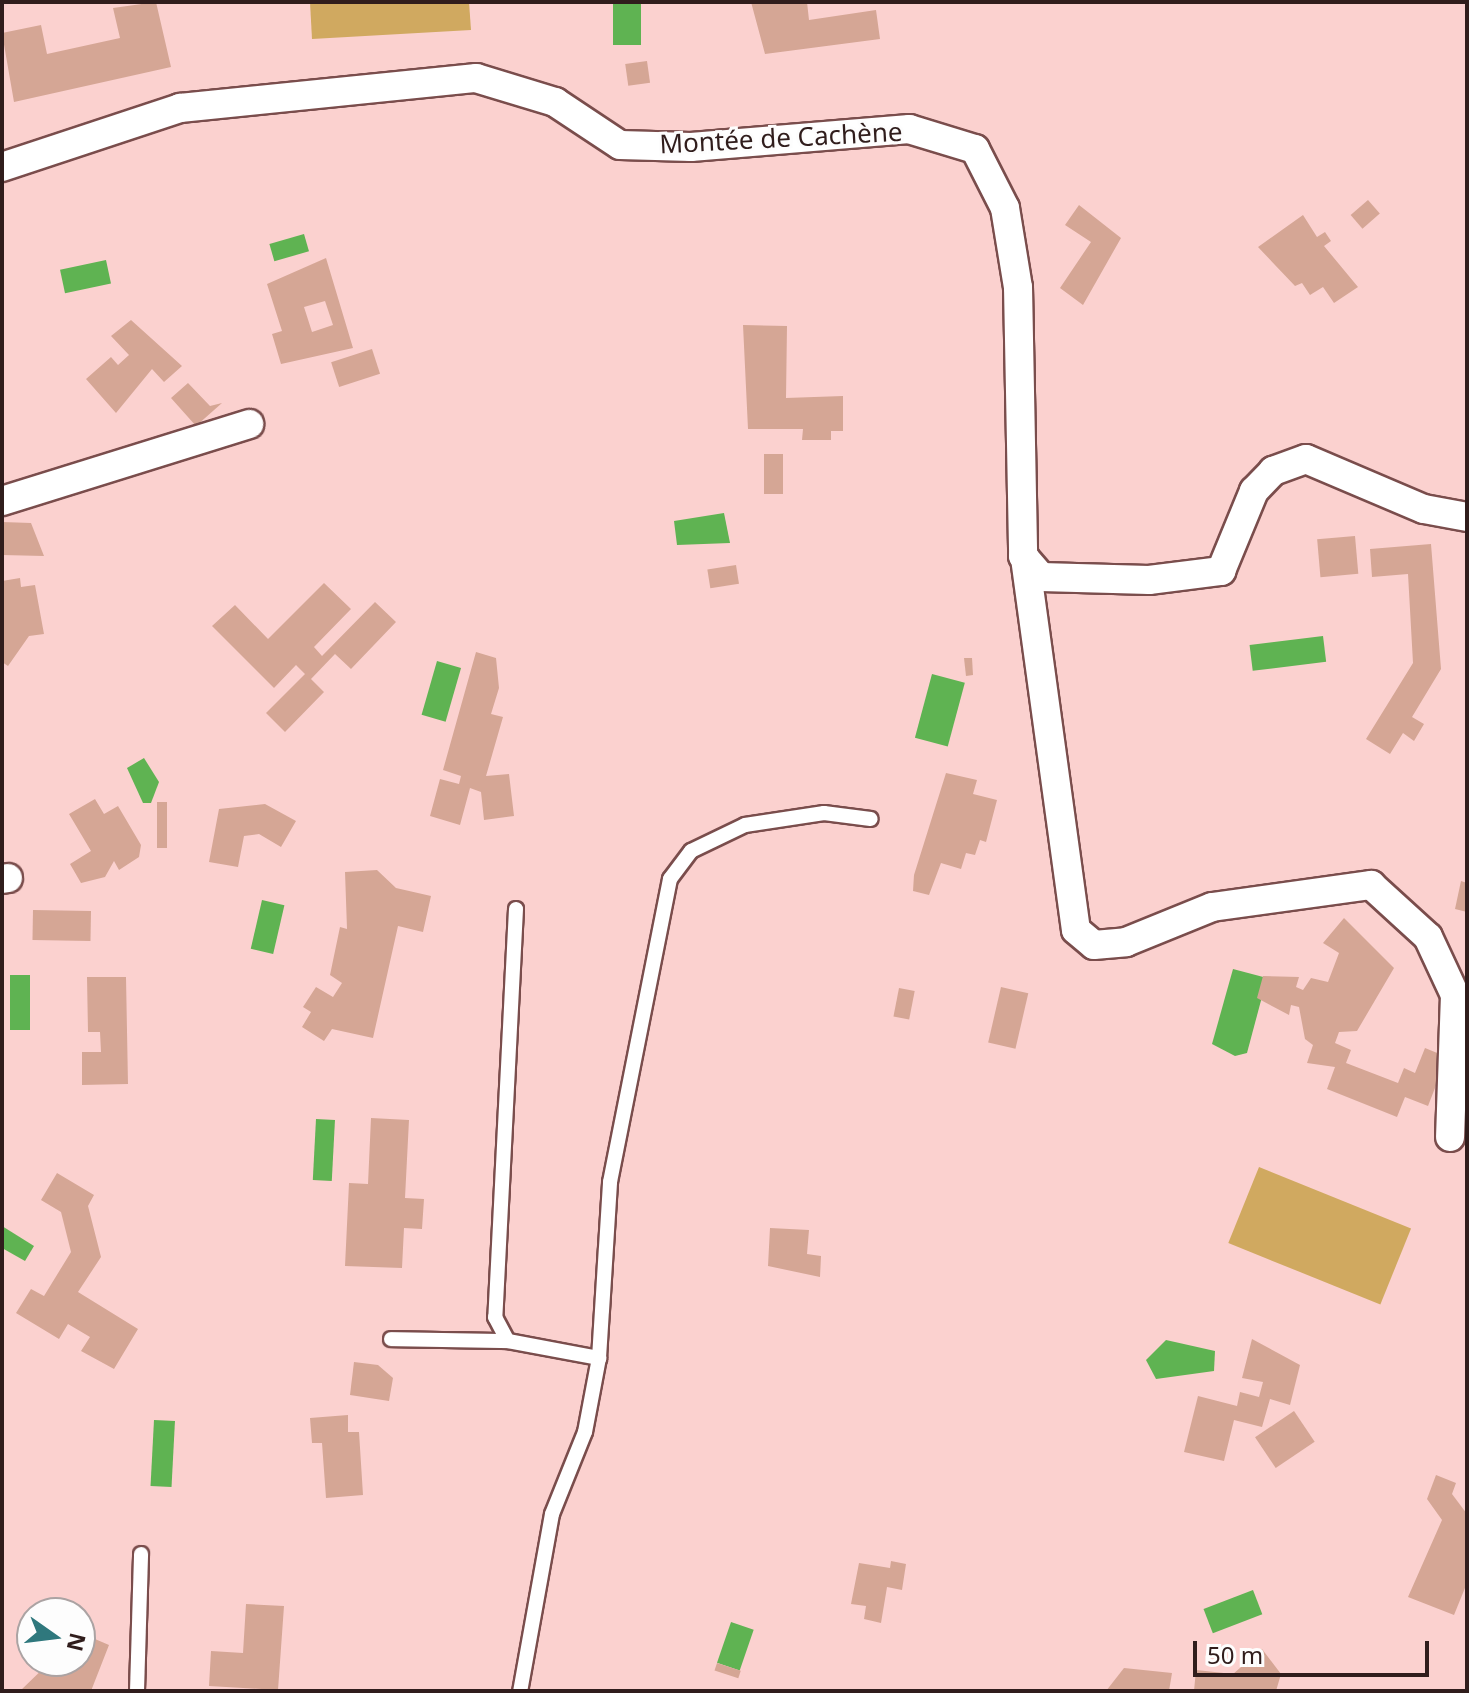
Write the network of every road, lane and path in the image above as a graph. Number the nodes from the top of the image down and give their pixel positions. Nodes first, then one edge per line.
1 (2, 167) edge
2 (249, 424) dead end
3 (2, 501) edge
4 (1467, 517) edge
5 (1025, 558) junction
6 (871, 819) dead end
7 (516, 909) dead end
8 (1450, 1137) dead end
9 (391, 1339) dead end
10 (508, 1341) junction
11 (599, 1358) junction
12 (141, 1554) dead end
13 (137, 1691) edge
14 (520, 1691) edge

1 - 5 street, Montée de Cachène
2 - 3 street
4 - 5 street
5 - 8 street, Montée de Cachène
6 - 11 lane
7 - 10 lane
9 - 10 lane
10 - 11 lane
11 - 14 lane
12 - 13 lane

